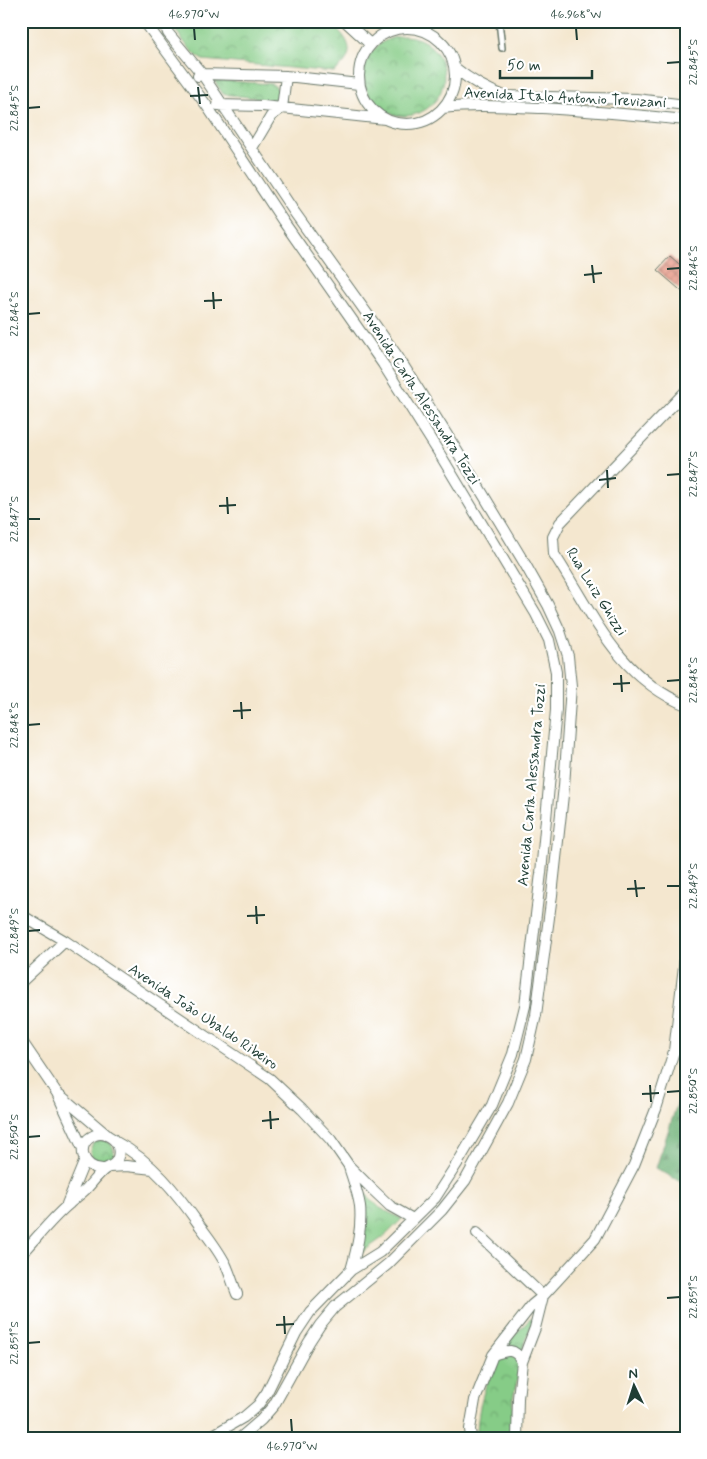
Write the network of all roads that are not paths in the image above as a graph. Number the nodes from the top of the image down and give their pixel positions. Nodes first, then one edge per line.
1 (144, 21) edge
2 (164, 21) edge
3 (345, 21) edge
4 (384, 21) edge
5 (499, 21) edge
6 (393, 30) junction
7 (164, 37) junction
8 (370, 44) junction
9 (502, 48) dead end
10 (455, 68) junction
11 (202, 74) junction
12 (286, 76) junction
13 (189, 80) junction
14 (359, 84) junction
15 (223, 104) junction
16 (686, 105) edge
17 (207, 106) junction
18 (282, 108) junction
19 (443, 108) junction
20 (385, 119) junction
21 (686, 120) edge
22 (252, 148) junction
23 (686, 391) edge
24 (686, 705) edge
25 (21, 914) edge
26 (65, 942) junction
27 (686, 949) edge
28 (21, 982) edge
29 (21, 1040) edge
30 (686, 1046) edge
31 (674, 1052) junction
32 (57, 1092) junction
33 (106, 1135) junction
34 (116, 1142) junction
35 (83, 1149) junction
36 (85, 1160) junction
37 (349, 1166) junction
38 (107, 1168) junction
39 (154, 1169) junction
40 (67, 1205) junction
41 (413, 1219) junction
42 (477, 1233) dead end
43 (21, 1255) edge
44 (351, 1270) junction
45 (237, 1294) dead end
46 (543, 1296) junction
47 (493, 1355) junction
48 (522, 1362) junction
49 (233, 1424) junction
50 (208, 1438) edge
51 (240, 1438) edge
52 (471, 1438) edge
53 (517, 1438) edge

1 - 7 street
2 - 7 street
3 - 8 street
4 - 6 street
5 - 9 lane
6 - 8 street
6 - 10 street
7 - 11 street, Avenida Carla Alessandra Tozzi
7 - 13 street, Avenida Carla Alessandra Tozzi
8 - 14 street
10 - 16 street
10 - 19 street
11 - 12 street
11 - 13 street
11 - 15 street, Avenida Carla Alessandra Tozzi
12 - 14 street
12 - 18 street
13 - 17 street, Avenida Carla Alessandra Tozzi
14 - 20 street
15 - 17 street
15 - 18 street
15 - 22 street, Avenida Carla Alessandra Tozzi
17 - 41 street, Avenida Carla Alessandra Tozzi
18 - 20 street
18 - 22 street
19 - 20 street
19 - 21 street, Avenida Italo Antonio Trevizani
22 - 51 street, Avenida Carla Alessandra Tozzi
23 - 24 street, Rua Luiz Ghizzi
25 - 26 street, Avenida João Ubaldo Ribeiro
26 - 28 street
26 - 37 street, Avenida João Ubaldo Ribeiro
27 - 31 street
29 - 32 street
30 - 31 street
31 - 46 street
32 - 33 street
32 - 35 street
33 - 34 street
33 - 35 street
34 - 38 street
34 - 39 street
35 - 36 street
36 - 38 street
36 - 40 street
37 - 41 street, Avenida João Ubaldo Ribeiro
37 - 44 street, Avenida João Ubaldo Ribeiro
38 - 39 street
38 - 40 street
39 - 45 street
40 - 43 street
41 - 44 street, Avenida Carla Alessandra Tozzi
42 - 46 street
44 - 49 street, Avenida Carla Alessandra Tozzi
46 - 47 street
46 - 48 street
47 - 48 street
47 - 52 street
48 - 53 street
49 - 50 street, Avenida Carla Alessandra Tozzi
49 - 51 street

